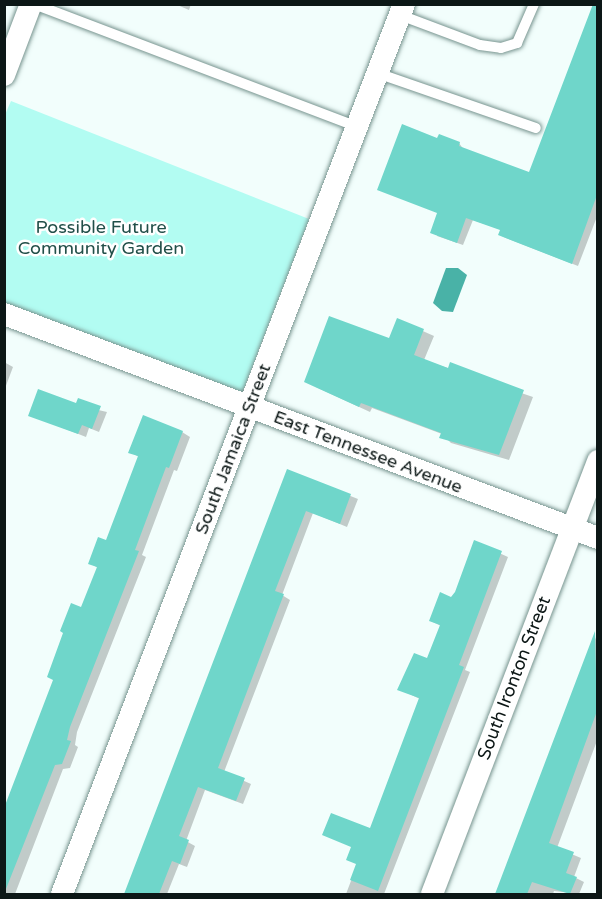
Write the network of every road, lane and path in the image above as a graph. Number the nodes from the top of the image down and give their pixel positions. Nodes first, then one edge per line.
1 (33, 4) edge
2 (534, 4) edge
3 (402, 10) edge
4 (7, 62) edge
5 (377, 73) junction
6 (357, 128) junction
7 (536, 128) dead end
8 (4, 314) edge
9 (249, 407) junction
10 (596, 469) edge
11 (571, 528) junction
12 (597, 538) edge
13 (62, 894) edge
14 (432, 894) edge

1 - 4 street
1 - 6 lane
2 - 3 lane
3 - 5 street, South Jamaica Street
5 - 6 street, South Jamaica Street
5 - 7 lane
6 - 9 street, South Jamaica Street
8 - 9 street, East Tennessee Avenue
9 - 11 street, East Tennessee Avenue
9 - 13 street, South Jamaica Street
10 - 11 street, South Ironton Street
11 - 12 street, East Tennessee Avenue
11 - 14 street, South Ironton Street

